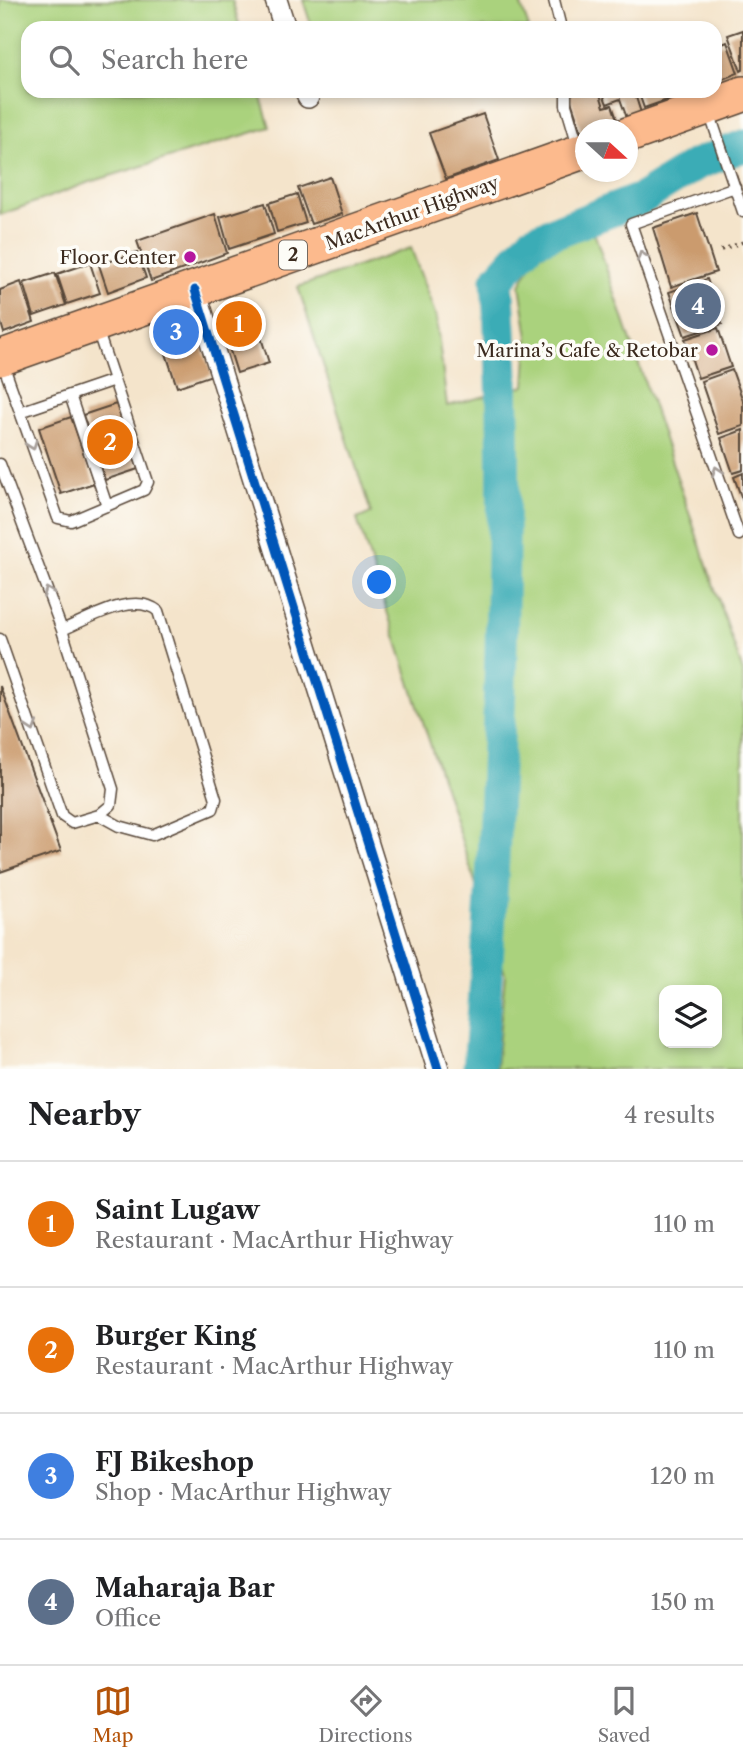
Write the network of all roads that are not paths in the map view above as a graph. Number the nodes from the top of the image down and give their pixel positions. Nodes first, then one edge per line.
1 (276, 0) edge
2 (554, 0) edge
3 (283, 21) edge
4 (559, 21) edge
5 (743, 95) edge
6 (566, 98) edge
7 (712, 121) junction
8 (575, 129) edge
9 (638, 133) edge
10 (575, 154) edge
11 (735, 187) junction
12 (743, 212) edge
13 (195, 290) junction
14 (96, 326) junction
15 (0, 358) edge
16 (114, 380) junction
17 (70, 395) junction
18 (20, 412) junction
19 (0, 464) edge
20 (107, 506) junction
21 (742, 538) edge
22 (62, 629) junction
23 (0, 639) edge
24 (99, 815) junction
25 (438, 1069) edge

1 - 3 street
2 - 4 lane
5 - 7 highway
6 - 8 lane
7 - 9 highway
7 - 11 lane
10 - 13 highway, MacArthur Highway / 2
11 - 12 lane
21 -> 11 lane
13 - 14 highway, MacArthur Highway / 2
13 - 25 street
14 - 15 highway, MacArthur Highway / 2
14 - 16 lane
15 - 18 lane
16 - 17 lane
16 - 20 lane
17 - 18 lane
17 - 20 lane
18 -> 20 lane
22 -> 19 lane
22 - 24 lane
22 - 24 lane
23 -> 24 lane

